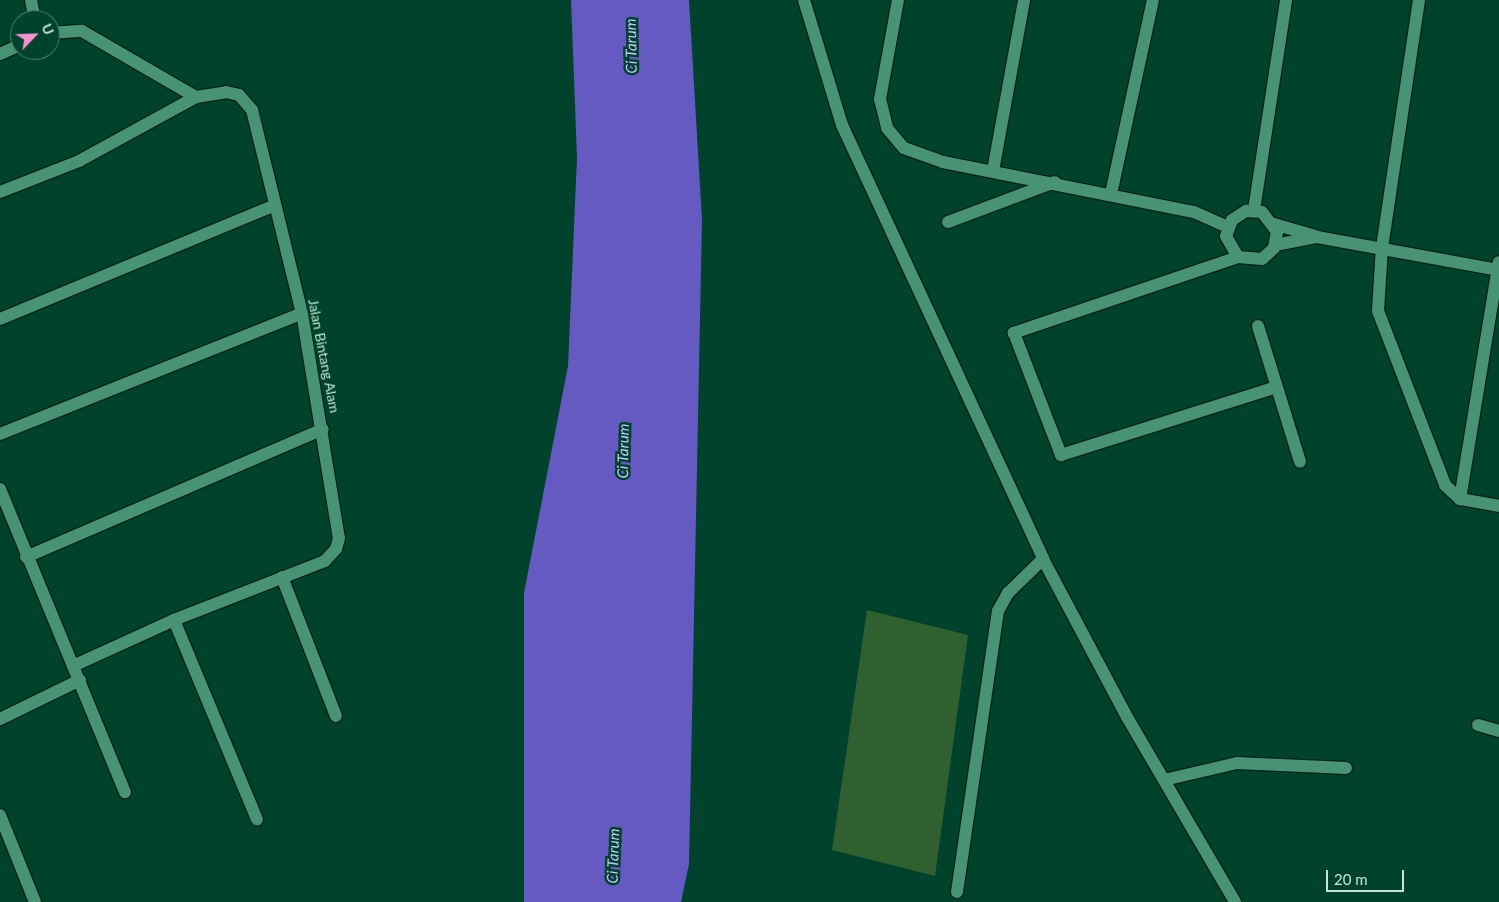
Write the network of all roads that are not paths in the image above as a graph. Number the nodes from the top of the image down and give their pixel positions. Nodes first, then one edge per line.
1 (804, 0) edge
2 (898, 0) edge
3 (1024, 0) edge
4 (1153, 0) edge
5 (1286, 0) edge
6 (1419, 0) edge
7 (60, 32) edge
8 (196, 97) junction
9 (993, 171) junction
10 (1055, 182) junction
11 (0, 192) edge
12 (1111, 194) junction
13 (275, 204) junction
14 (1254, 210) junction
15 (948, 222) dead end
16 (1274, 224) junction
17 (1228, 227) junction
18 (1318, 236) junction
19 (1275, 245) junction
20 (1382, 248) junction
21 (1238, 257) junction
22 (1498, 267) edge
23 (302, 313) junction
24 (0, 318) edge
25 (1258, 326) dead end
26 (1277, 387) junction
27 (323, 429) junction
28 (0, 434) edge
29 (1300, 462) dead end
30 (0, 489) edge
31 (1460, 499) junction
32 (1499, 506) edge
33 (26, 557) junction
34 (1044, 559) junction
35 (282, 577) junction
36 (174, 620) junction
37 (73, 666) junction
38 (80, 680) junction
39 (336, 716) dead end
40 (0, 719) edge
41 (1478, 725) dead end
42 (1499, 731) edge
43 (1346, 768) dead end
44 (1164, 780) junction
45 (125, 792) dead end
46 (0, 815) edge
47 (257, 819) dead end
48 (12, 849) junction
49 (0, 854) edge
50 (957, 892) dead end
51 (35, 902) edge
52 (1235, 902) edge

1 - 34 street
2 - 9 street
3 - 9 street
4 - 12 street
5 - 14 street
6 - 20 street
7 - 8 street
8 - 11 street
8 - 13 street, Jalan Bintang Alam
9 - 10 street
10 - 12 street
10 - 15 street
12 - 17 street
13 - 23 street, Jalan Bintang Alam
13 - 24 street
14 - 16 street
14 - 17 street
16 - 18 street
16 - 19 street
17 - 21 street
18 - 19 street
18 - 20 street
19 - 21 street
20 - 22 street
20 - 31 street
21 - 26 street
22 - 31 street
23 - 27 street, Jalan Bintang Alam
23 - 28 street
25 - 26 street
26 - 29 street
27 - 33 street
27 - 35 street, Jalan Bintang Alam
30 - 33 street
31 - 32 street
33 - 37 street
34 - 44 street
34 - 50 street
35 - 36 street, Jalan Bintang Alam
35 - 39 street
36 - 37 street, Jalan Bintang Alam
36 - 47 street
37 - 38 street
38 - 40 street
38 - 45 street
41 - 42 street
43 - 44 street
44 - 52 street
46 - 48 street
48 - 49 street
48 - 51 street

